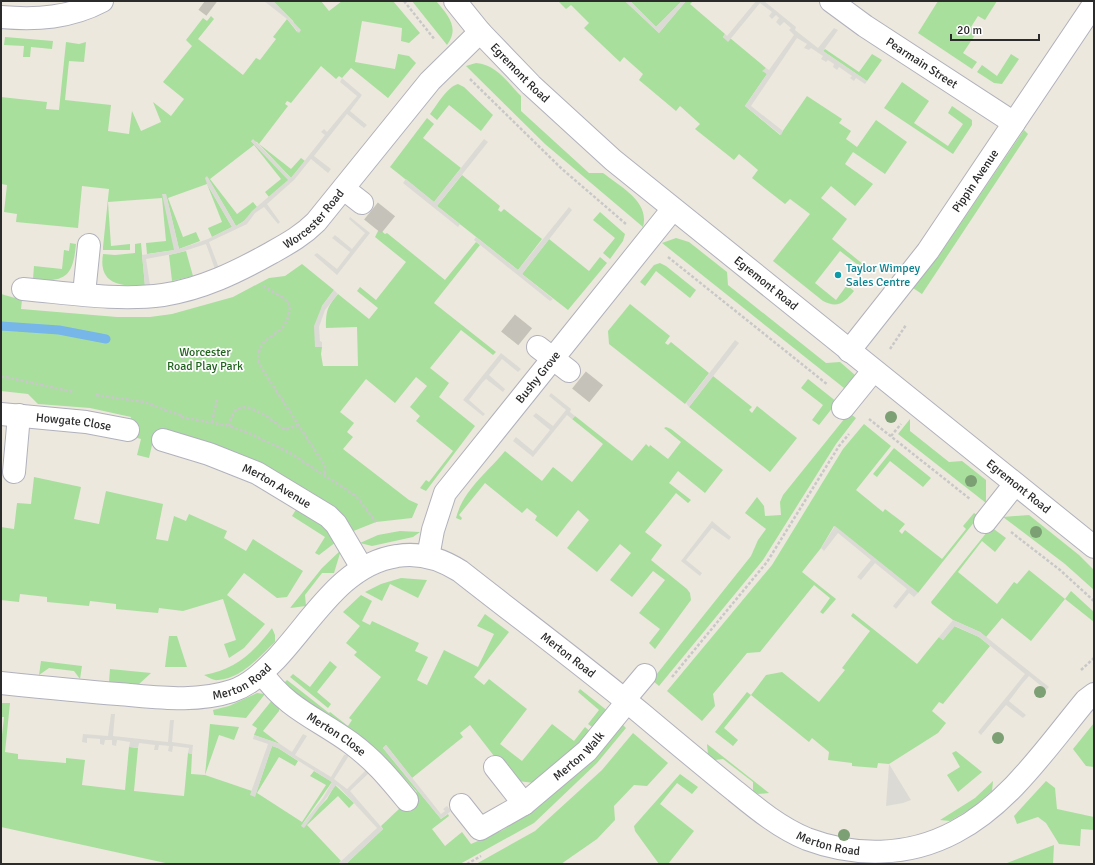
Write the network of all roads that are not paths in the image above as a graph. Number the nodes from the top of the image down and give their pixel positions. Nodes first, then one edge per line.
1 (102, 1) edge
2 (455, 1) edge
3 (830, 1) edge
4 (1094, 4) edge
5 (1, 17) edge
6 (480, 32) junction
7 (1014, 123) junction
8 (344, 189) junction
9 (362, 203) tunnel mouth
10 (672, 210) junction
11 (89, 245) dead end
12 (23, 289) dead end
13 (84, 294) junction
14 (848, 351) junction
15 (873, 371) junction
16 (846, 405) road end
17 (10, 414) edge
18 (128, 430) dead end
19 (163, 440) dead end
20 (14, 472) dead end
21 (1015, 484) junction
22 (987, 519) road end
23 (1094, 548) edge
24 (428, 557) junction
25 (362, 568) junction
26 (262, 673) junction
27 (645, 675) dead end
28 (1, 683) edge
29 (1094, 694) edge
30 (626, 701) junction
31 (496, 767) dead end
32 (407, 800) dead end
33 (524, 804) junction
34 (461, 805) dead end
35 (852, 858) edge

1 - 5 street
2 - 6 street, Egremont Road
3 - 7 street, Pearmain Street
4 - 7 street, Pippin Avenue
6 - 8 street, Worcester Road
6 - 10 street, Egremont Road
7 - 14 street, Pippin Avenue
8 - 9 street
8 - 13 street, Worcester Road
10 - 14 street, Egremont Road
10 - 24 street, Bushy Grove
11 - 13 street
12 - 13 street, Worcester Road
14 - 15 street, Egremont Road
15 - 16 street
15 - 21 street, Egremont Road
17 - 18 street, Howgate Close
17 - 20 street, Howgate Close
19 - 25 street, Merton Avenue
21 - 22 street
21 - 23 street, Egremont Road
24 - 25 street, Merton Road
24 - 30 street, Merton Road
25 - 26 street, Merton Road
26 - 28 street, Merton Road
26 - 32 street, Merton Close
27 - 30 street, Merton Walk
29 - 35 street, Merton Road
30 - 33 street, Merton Walk
30 - 35 street, Merton Road
31 - 33 street
33 - 34 street, Merton Walk

